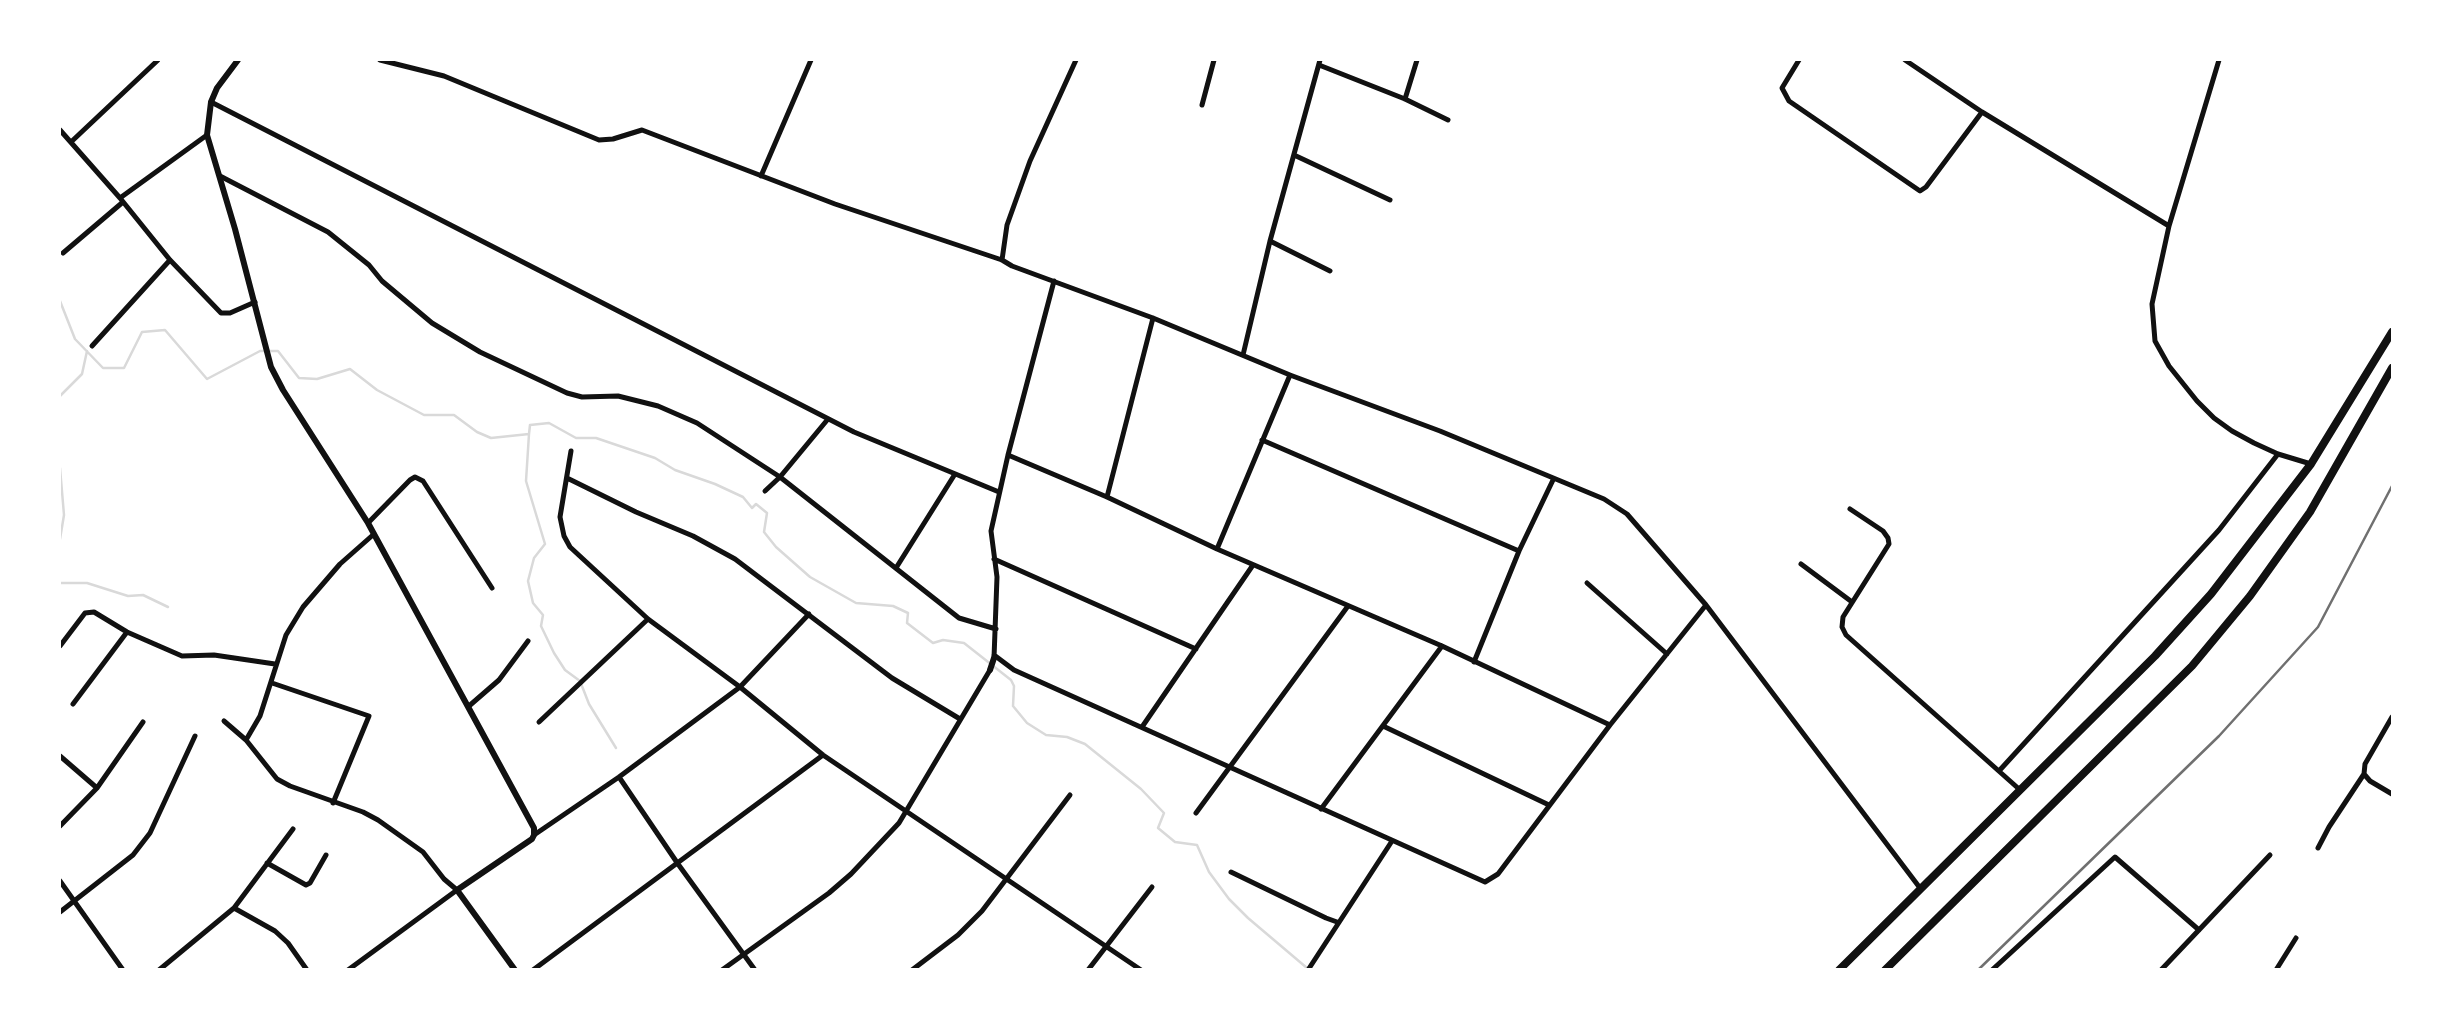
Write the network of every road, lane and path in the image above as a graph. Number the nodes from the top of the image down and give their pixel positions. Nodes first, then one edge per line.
1 (158, 60) edge
2 (237, 60) edge
3 (380, 60) edge
4 (811, 60) edge
5 (1076, 60) edge
6 (1212, 60) edge
7 (1417, 60) edge
8 (1799, 60) edge
9 (1905, 60) edge
10 (2219, 60) edge
11 (1320, 62) edge
12 (1405, 99) junction
13 (211, 102) junction
14 (1202, 105) dead end
15 (1982, 112) junction
16 (1448, 120) dead end
17 (60, 130) edge
18 (207, 135) junction
19 (71, 142) junction
20 (1294, 155) junction
21 (218, 176) junction
22 (761, 176) junction
23 (122, 200) junction
24 (1390, 200) dead end
25 (2169, 226) junction
26 (1270, 241) junction
27 (63, 253) dead end
28 (170, 260) junction
29 (1002, 260) junction
30 (1329, 271) dead end
31 (1054, 281) junction
32 (255, 302) junction
33 (1153, 318) junction
34 (2392, 332) edge
35 (92, 346) dead end
36 (1243, 355) junction
37 (2392, 368) edge
38 (1290, 375) junction
39 (828, 419) junction
40 (1262, 440) junction
41 (572, 451) dead end
42 (2278, 454) junction
43 (1008, 455) junction
44 (2311, 464) junction
45 (955, 474) junction
46 (780, 477) junction
47 (567, 478) junction
48 (1553, 480) junction
49 (765, 491) dead end
50 (999, 492) junction
51 (1107, 497) junction
52 (1850, 509) dead end
53 (368, 523) junction
54 (374, 534) junction
55 (1217, 550) junction
56 (1519, 551) junction
57 (994, 559) junction
58 (1801, 564) dead end
59 (1253, 565) junction
60 (896, 568) junction
61 (1587, 583) dead end
62 (492, 588) dead end
63 (1852, 602) junction
64 (1706, 605) junction
65 (1348, 606) junction
66 (809, 614) junction
67 (648, 620) junction
68 (996, 629) junction
69 (127, 632) junction
70 (528, 641) dead end
71 (60, 646) edge
72 (1442, 646) junction
73 (1196, 649) junction
74 (1667, 654) junction
75 (994, 657) junction
76 (1474, 662) junction
77 (275, 664) junction
78 (990, 670) joint
79 (271, 683) junction
80 (740, 687) junction
81 (73, 704) dead end
82 (469, 706) junction
83 (2392, 717) edge
84 (960, 719) junction
85 (224, 721) dead end
86 (143, 722) dead end
87 (539, 722) dead end
88 (1610, 725) junction
89 (1383, 726) junction
90 (1142, 727) junction
91 (195, 736) dead end
92 (246, 740) junction
93 (823, 755) junction
94 (60, 756) edge
95 (1229, 767) junction
96 (1999, 771) junction
97 (2364, 774) junction
98 (619, 777) junction
99 (97, 788) junction
100 (2019, 789) junction
101 (2392, 794) edge
102 (1070, 795) dead end
103 (333, 803) junction
104 (1549, 805) junction
105 (1321, 809) junction
106 (907, 813) junction
107 (1196, 813) dead end
108 (60, 825) edge
109 (293, 829) dead end
110 (534, 835) junction
111 (1392, 841) junction
112 (2318, 848) dead end
113 (326, 855) dead end
114 (2270, 855) dead end
115 (267, 863) junction
116 (678, 864) junction
117 (1231, 872) dead end
118 (1007, 877) junction
119 (60, 881) edge
120 (1152, 887) dead end
121 (1920, 888) junction
122 (457, 890) junction
123 (75, 901) junction
124 (234, 908) junction
125 (60, 912) edge
126 (1337, 922) junction
127 (2199, 930) junction
128 (2296, 938) dead end
129 (1107, 947) junction
130 (744, 955) junction
131 (1308, 969) edge
132 (123, 970) edge
133 (159, 970) edge
134 (307, 970) edge
135 (348, 970) edge
136 (515, 970) edge
137 (533, 970) edge
138 (722, 970) edge
139 (755, 970) edge
140 (912, 970) edge
141 (1088, 970) edge
142 (1141, 970) edge
143 (1839, 970) edge
144 (1885, 970) edge
145 (1992, 970) edge
146 (2161, 970) edge
147 (2277, 970) edge

1 - 19 street
2 - 13 street
3 - 22 street
4 - 22 street
5 - 29 street
6 - 14 street
7 - 12 street
8 - 15 street
9 - 15 street
10 - 25 street
11 - 12 street
11 - 20 street
12 - 16 street
13 - 18 street
13 - 39 street
15 - 25 street
17 - 19 street
18 - 21 street
18 - 23 street
19 - 23 street
20 - 24 street
20 - 26 street
21 - 32 street
21 - 46 street
22 - 29 street
23 - 27 street
23 - 28 street
25 - 42 street
26 - 30 street
26 - 36 street
28 - 32 street
28 - 35 street
29 - 31 street
31 - 33 street
31 - 43 street
32 - 53 street
33 - 36 street
33 - 51 street
34 - 44 main road
36 - 38 street
37 - 144 main road
38 - 40 street
38 - 48 street
39 - 45 street
39 - 46 street
40 - 55 street
40 - 56 street
41 - 47 street
42 - 44 street
42 - 96 street
43 - 50 street
43 - 51 street
44 - 100 main road
45 - 50 street
45 - 60 street
46 - 49 street
46 - 60 street
47 - 66 street
47 - 67 street
48 - 56 street
48 - 64 street
50 - 57 street
51 - 55 street
52 - 63 street
53 - 54 street
53 - 62 street
54 - 77 street
54 - 82 street
55 - 59 street
56 - 76 street
57 - 68 street
57 - 73 street
58 - 63 street
59 - 65 street
59 - 73 street
60 - 68 street
61 - 74 street
63 - 96 street
64 - 74 street
64 - 121 street
65 - 72 street
65 - 95 street
66 - 80 street
66 - 84 street
67 - 80 street
67 - 87 street
68 - 75 street
69 - 71 street
69 - 77 street
69 - 81 street
70 - 82 street
72 - 76 street
72 - 89 street
73 - 90 street
74 - 88 street
75 - 78 street
75 - 90 street
76 - 88 street
77 - 79 street
78 - 84 street
79 - 92 street
79 - 103 street
80 - 93 street
80 - 98 street
82 - 110 street
83 - 97 street
84 - 106 street
85 - 92 street
86 - 99 street
88 - 104 street
89 - 104 street
89 - 105 street
90 - 95 street
91 - 123 street
92 - 103 street
93 - 106 street
93 - 116 street
94 - 99 street
95 - 105 street
95 - 107 street
96 - 100 street
97 - 101 street
97 - 112 street
98 - 110 street
98 - 116 street
99 - 108 street
100 - 121 main road
102 - 118 street
103 - 122 street
104 - 111 street
105 - 111 street
106 - 118 street
106 - 130 street
109 - 115 street
110 - 122 street
111 - 126 street
113 - 115 street
114 - 127 street
115 - 124 street
116 - 130 street
116 - 137 street
117 - 126 street
118 - 129 street
118 - 140 street
119 - 123 street
120 - 129 street
121 - 143 main road
122 - 135 street
122 - 136 street
123 - 125 street
123 - 132 street
124 - 133 street
124 - 134 street
126 - 131 street
127 - 145 street
127 - 146 street
128 - 147 street
129 - 141 street
129 - 142 street
130 - 138 street
130 - 139 street

